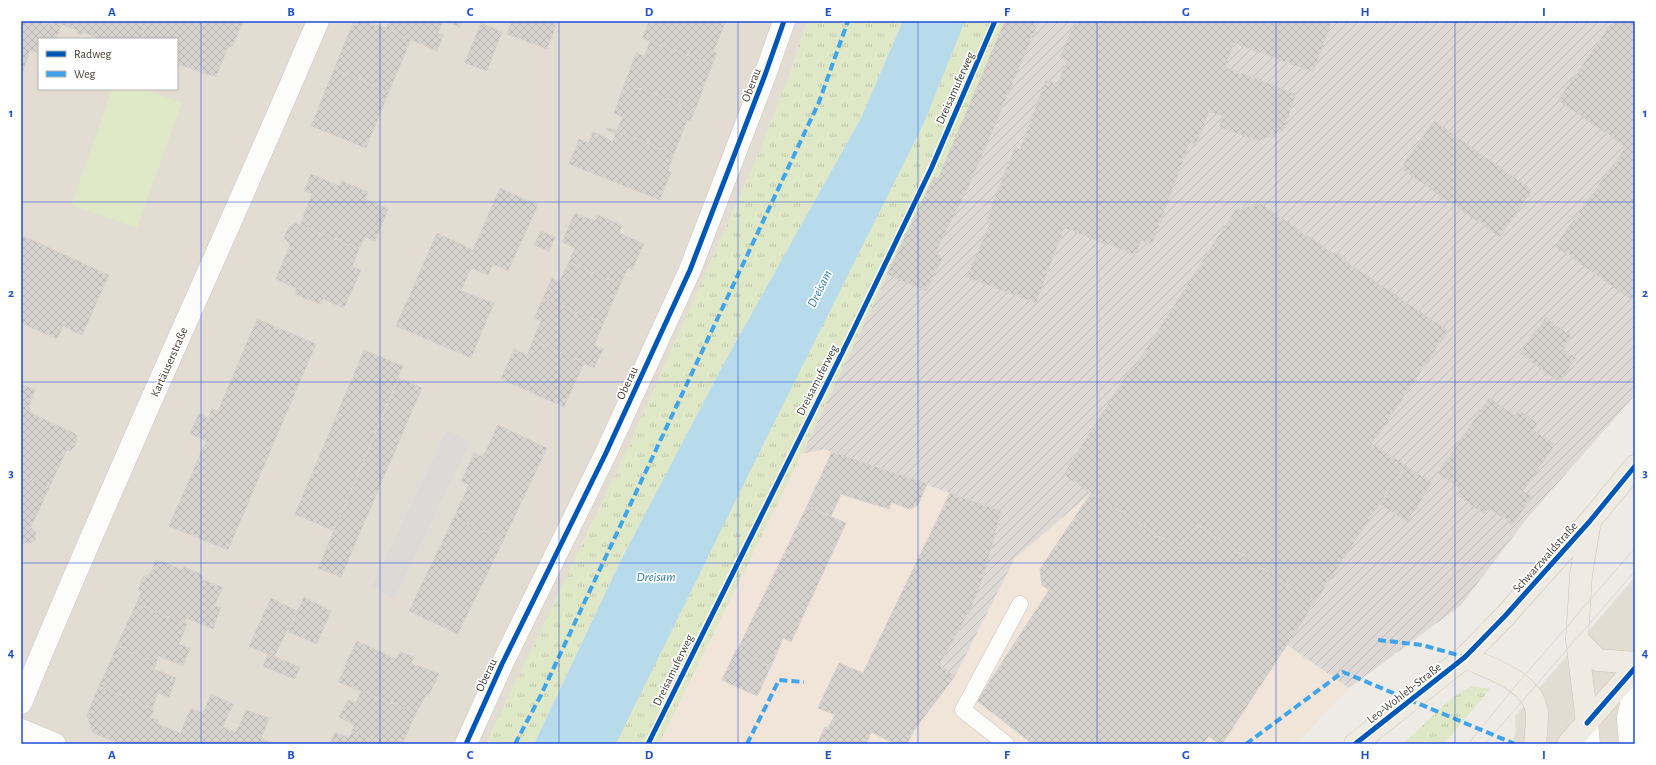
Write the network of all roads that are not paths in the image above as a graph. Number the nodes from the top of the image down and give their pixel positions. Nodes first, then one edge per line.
1 (318, 21) edge
2 (784, 21) edge
3 (1635, 466) edge
4 (1590, 521) junction
5 (1020, 604) dead end
6 (1577, 639) junction
7 (1465, 657) junction
8 (1635, 663) edge
9 (1635, 668) edge
10 (1635, 684) edge
11 (21, 703) edge
12 (21, 730) edge
13 (1588, 734) edge
14 (55, 744) edge
15 (466, 744) edge
16 (1006, 744) edge
17 (1355, 744) edge
18 (1535, 744) edge
19 (1568, 744) edge
20 (1630, 744) edge

1 - 11 street, Kartäuserstraße
2 - 15 street, Oberau
3 - 4 main road, Schwarzwaldstraße
4 - 6 main road
4 - 7 main road, Schwarzwaldstraße
5 - 16 lane
6 - 8 main road
6 - 13 main road
7 - 17 main road, Leo-Wohleb-Straße
7 - 18 main road
9 - 13 main road
10 - 20 street
12 - 14 street
13 - 19 main road

